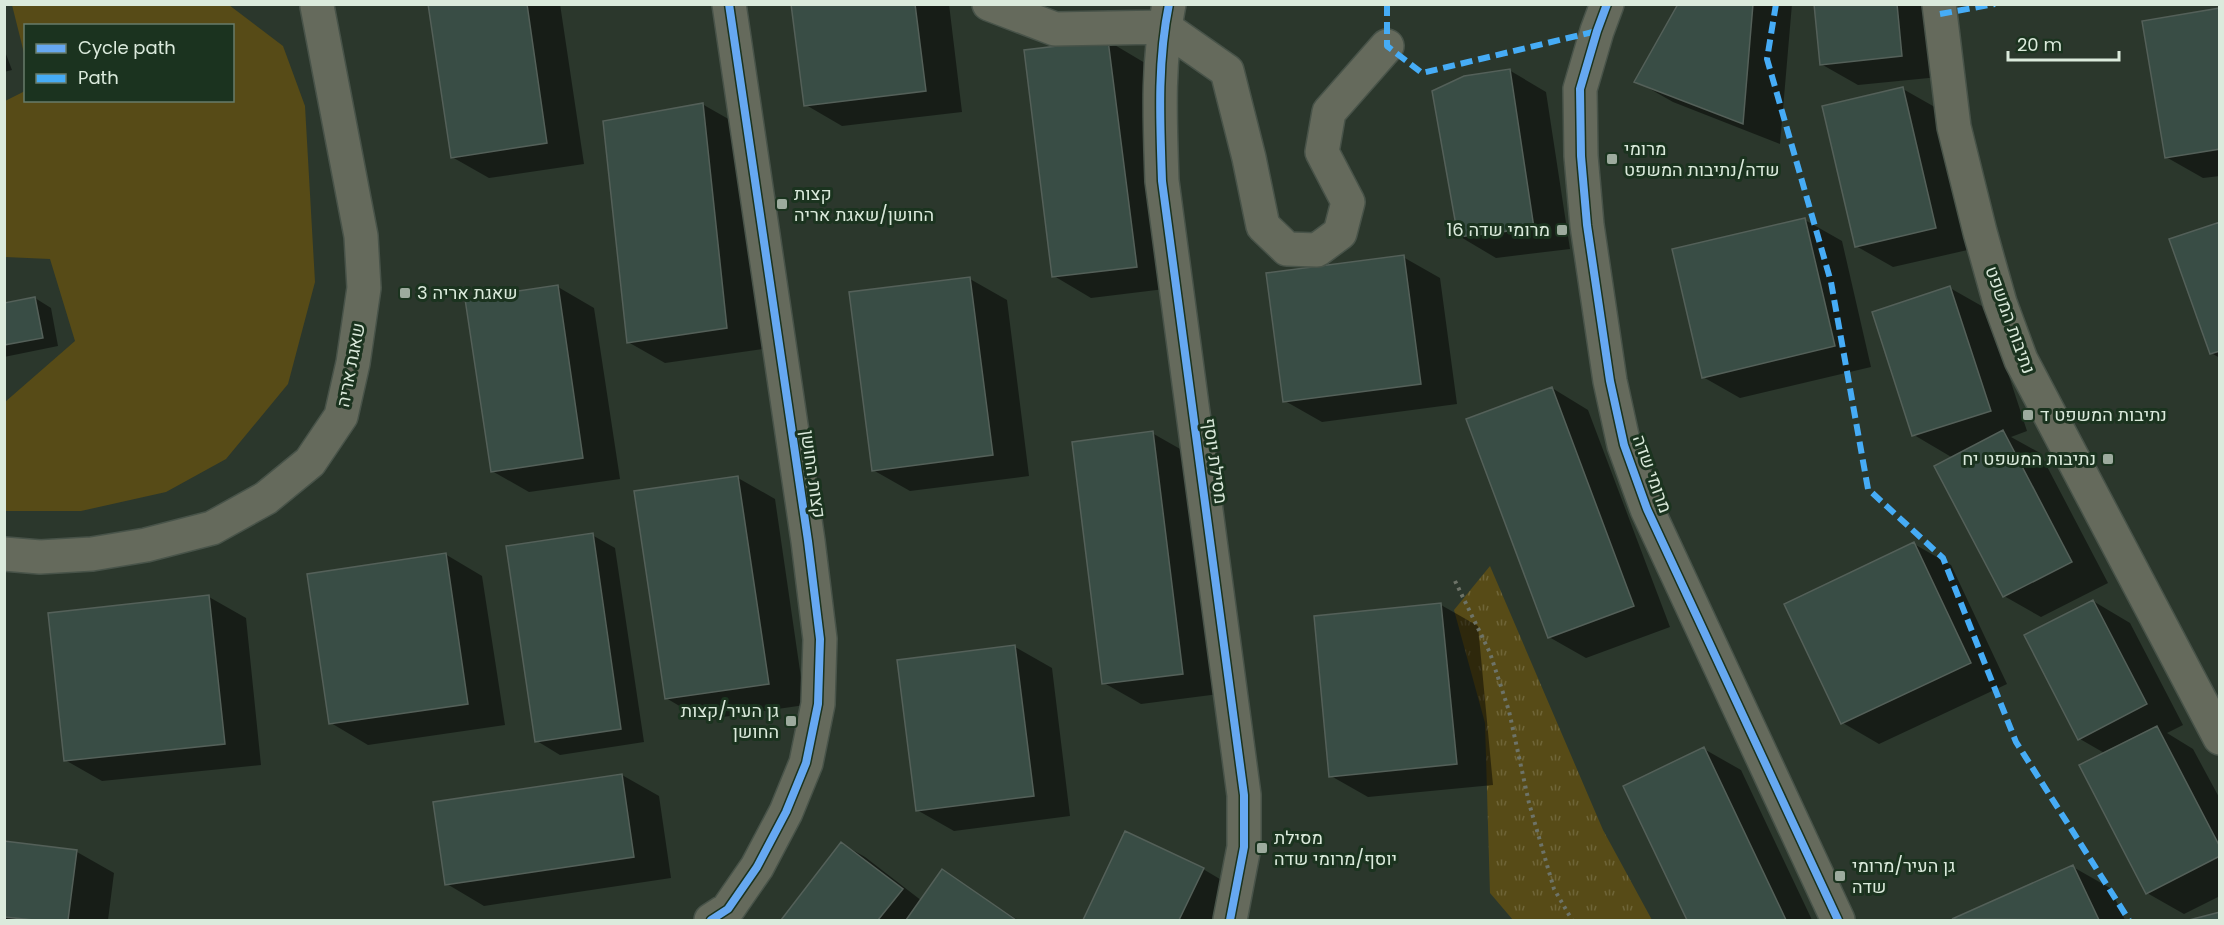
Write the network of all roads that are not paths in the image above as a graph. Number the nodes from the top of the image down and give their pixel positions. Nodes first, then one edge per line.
1 (729, 4) edge
2 (989, 4) edge
3 (1607, 4) edge
4 (1939, 4) edge
5 (310, 5) edge
6 (1166, 16) edge
7 (1387, 46) dead end
8 (4, 554) edge
9 (2220, 738) edge
10 (711, 921) edge
11 (1230, 921) edge
12 (1838, 921) edge

1 - 10 street, קצות החושן
2 - 6 street
3 - 12 street, מרומי שדה
4 - 9 street, נתיבות המשפט
5 - 8 street, שאגת אריה
6 - 7 street
6 - 11 street, מסילת יוסף

